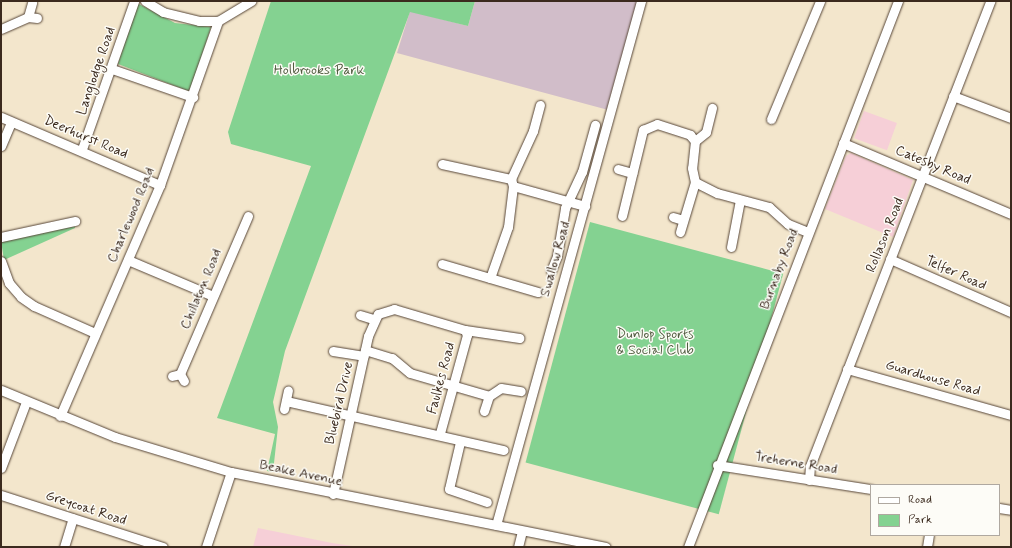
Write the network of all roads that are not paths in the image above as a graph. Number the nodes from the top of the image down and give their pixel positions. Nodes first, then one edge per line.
1 (134, 1) edge
2 (145, 1) edge
3 (251, 1) edge
4 (641, 1) edge
5 (820, 1) edge
6 (898, 1) edge
7 (990, 1) edge
8 (32, 3) dead end
9 (218, 21) junction
10 (1, 29) edge
11 (112, 69) junction
12 (953, 96) junction
13 (193, 97) junction
14 (540, 105) dead end
15 (712, 108) dead end
16 (1, 117) edge
17 (1011, 118) edge
18 (771, 119) dead end
19 (11, 122) junction
20 (595, 126) dead end
21 (696, 141) junction
22 (843, 143) junction
23 (1, 146) edge
24 (82, 149) junction
25 (442, 164) dead end
26 (618, 169) dead end
27 (632, 173) junction
28 (924, 175) junction
29 (512, 182) junction
30 (695, 182) junction
31 (160, 185) junction
32 (740, 200) junction
33 (568, 201) junction
34 (585, 206) junction
35 (1011, 214) edge
36 (248, 216) dead end
37 (622, 216) dead end
38 (673, 217) dead end
39 (683, 220) junction
40 (75, 221) dead end
41 (680, 232) dead end
42 (808, 232) junction
43 (1, 237) edge
44 (731, 247) dead end
45 (890, 259) junction
46 (128, 260) junction
47 (1, 262) edge
48 (442, 264) dead end
49 (551, 271) dead end
50 (490, 278) junction
51 (538, 292) dead end
52 (213, 296) junction
53 (1011, 312) edge
54 (360, 315) dead end
55 (374, 319) junction
56 (465, 330) junction
57 (95, 333) junction
58 (519, 338) dead end
59 (333, 350) dead end
60 (364, 353) junction
61 (848, 368) junction
62 (179, 377) dead end
63 (454, 384) junction
64 (1, 390) edge
65 (288, 390) dead end
66 (521, 391) dead end
67 (489, 396) junction
68 (26, 402) junction
69 (484, 411) dead end
70 (350, 415) junction
71 (1011, 415) edge
72 (60, 416) junction
73 (440, 433) junction
74 (460, 442) junction
75 (504, 450) dead end
76 (717, 465) junction
77 (1, 468) edge
78 (231, 472) junction
79 (809, 480) junction
80 (870, 489) edge
81 (333, 494) junction
82 (1, 495) edge
83 (487, 502) dead end
84 (1000, 508) edge
85 (1011, 510) edge
86 (73, 518) junction
87 (496, 525) junction
88 (522, 531) junction
89 (929, 536) edge
90 (64, 547) edge
91 (163, 547) edge
92 (206, 547) edge
93 (518, 547) edge
94 (606, 547) edge
95 (688, 547) edge
96 (927, 547) edge

1 - 11 street, Langlodge Road
2 - 9 street
3 - 9 street
4 - 34 street, Swallow Road
5 - 18 street
6 - 22 street, Burnaby Road
7 - 12 street, Rollason Road
8 - 10 street
9 - 13 street, Charlewood Road
11 - 13 street
11 - 24 street, Langlodge Road
12 - 17 street
12 - 28 street, Rollason Road
13 - 31 street, Charlewood Road
14 - 29 street
15 - 21 street
16 - 19 street, Deerhurst Road
19 - 23 street
19 - 24 street, Deerhurst Road
20 - 33 street
21 - 27 street
21 - 30 street
22 - 28 street, Catesby Road
22 - 42 street, Burnaby Road
24 - 31 street, Deerhurst Road
25 - 29 street
26 - 27 street
27 - 37 street
28 - 35 street, Catesby Road
28 - 45 street, Rollason Road
29 - 33 street
29 - 50 street
30 - 32 street
30 - 39 street
31 - 46 street, Charlewood Road
32 - 42 street
32 - 44 street
33 - 34 street
33 - 49 street
34 - 87 street, Swallow Road
36 - 52 street, Chillaton Road
38 - 39 street
39 - 41 street
40 - 43 street
42 - 76 street, Burnaby Road
45 - 53 street, Telfer Road
45 - 61 street, Rollason Road
46 - 52 street
46 - 57 street, Charlewood Road
47 - 57 street
48 - 50 street
50 - 51 street
52 - 62 street, Chillaton Road
54 - 55 street
55 - 56 street
55 - 60 street, Bluebird Drive
56 - 58 street
56 - 63 street, Faulkes Road
57 - 72 street, Charlewood Road
59 - 60 street
60 - 63 street
60 - 70 street, Bluebird Drive
61 - 71 street, Guardhouse Road
61 - 79 street, Rollason Road
63 - 67 street
63 - 73 street, Faulkes Road
64 - 68 street, Beake Avenue
65 - 70 street
66 - 67 street
67 - 69 street
68 - 72 street, Beake Avenue
68 - 77 street
70 - 73 street
70 - 81 street, Bluebird Drive
72 - 78 street, Beake Avenue
73 - 74 street
74 - 75 street
74 - 83 street
76 - 79 street, Treherne Road
76 - 95 street, Burnaby Road
78 - 81 street, Beake Avenue
78 - 92 street
79 - 80 street, Treherne Road
81 - 87 street, Beake Avenue
82 - 86 street, Greycoat Road
84 - 85 street
86 - 90 street
86 - 91 street, Greycoat Road
87 - 88 street, Beake Avenue
88 - 93 street
88 - 94 street, Beake Avenue
89 - 96 street

